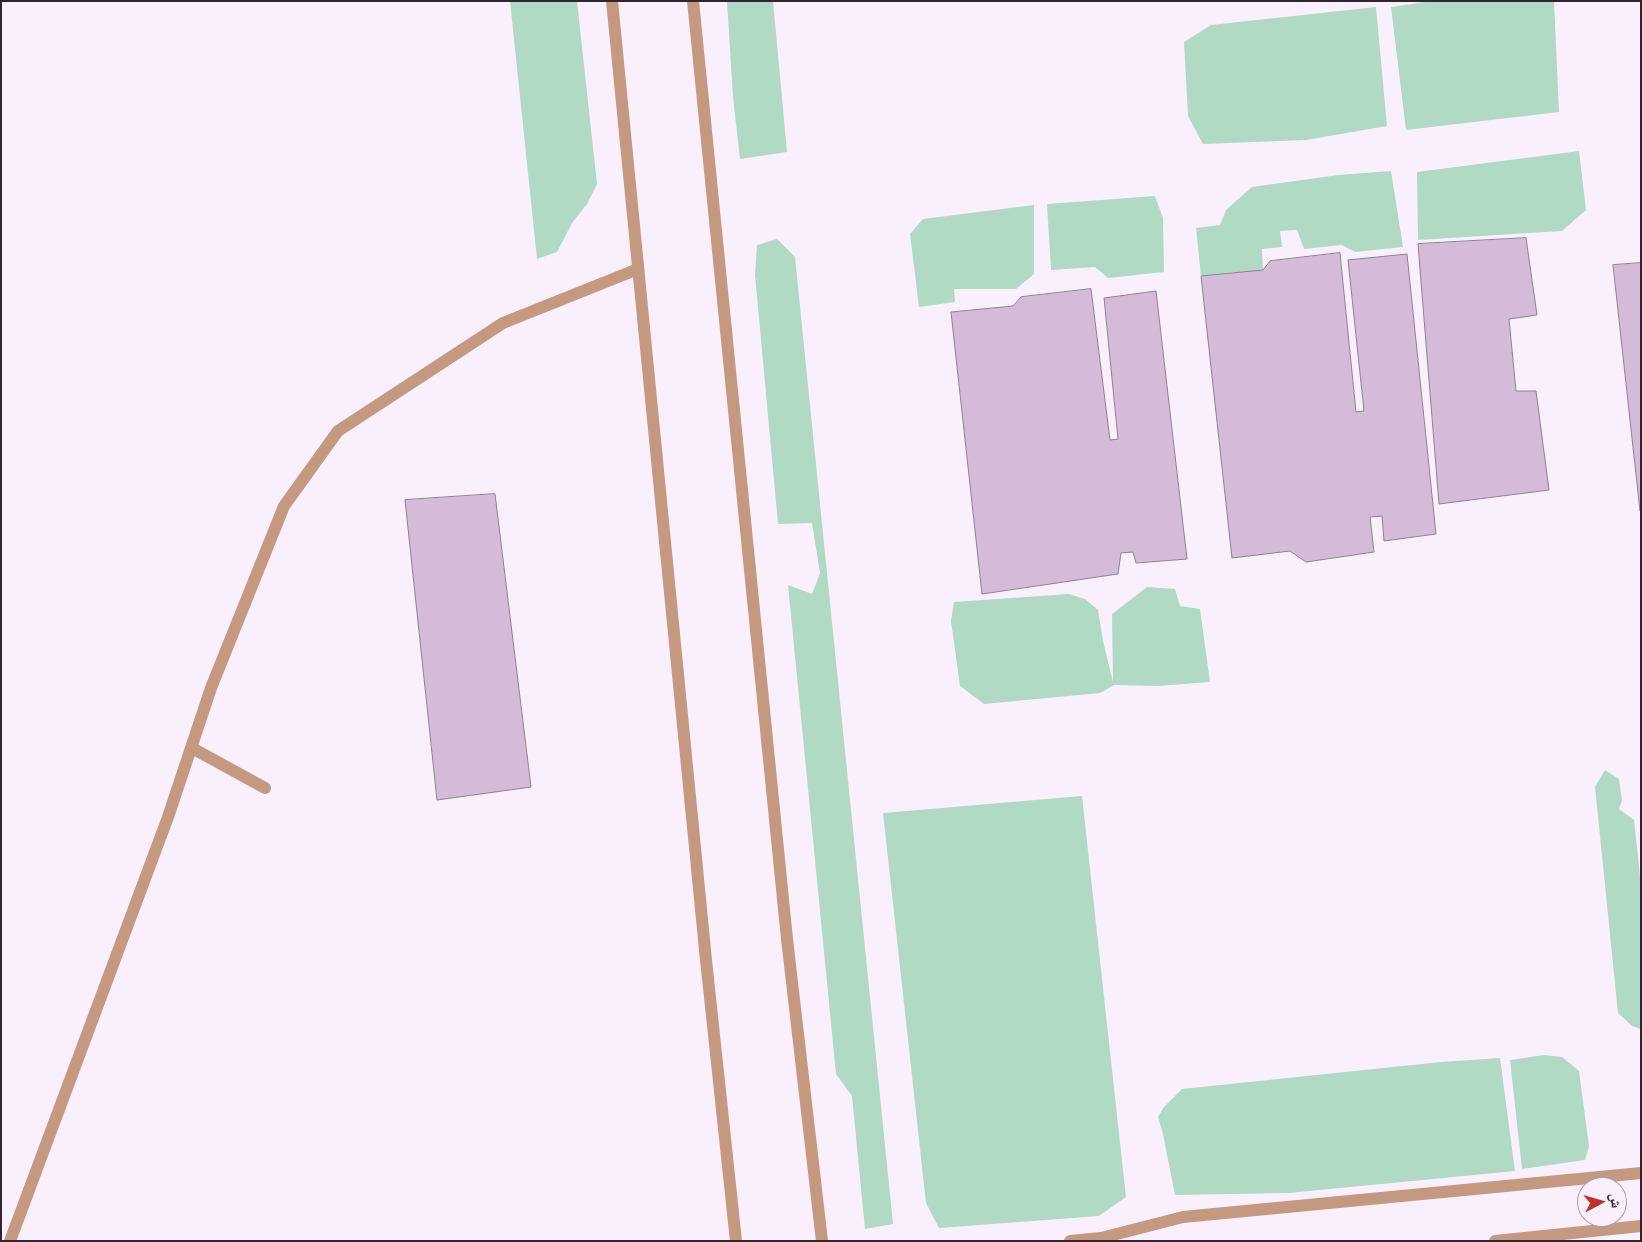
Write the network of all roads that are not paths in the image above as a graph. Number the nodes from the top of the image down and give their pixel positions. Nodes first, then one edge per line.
1 (612, 1) edge
2 (693, 1) edge
3 (638, 269) junction
4 (192, 748) junction
5 (265, 788) dead end
6 (1641, 1173) edge
7 (1641, 1226) edge
8 (10, 1241) edge
9 (736, 1241) edge
10 (822, 1241) edge
11 (1070, 1241) edge
12 (1495, 1241) edge

1 - 3 street
2 - 10 street
3 - 4 street
3 - 9 street
4 - 5 street
4 - 8 street
6 - 11 street
7 - 12 street

